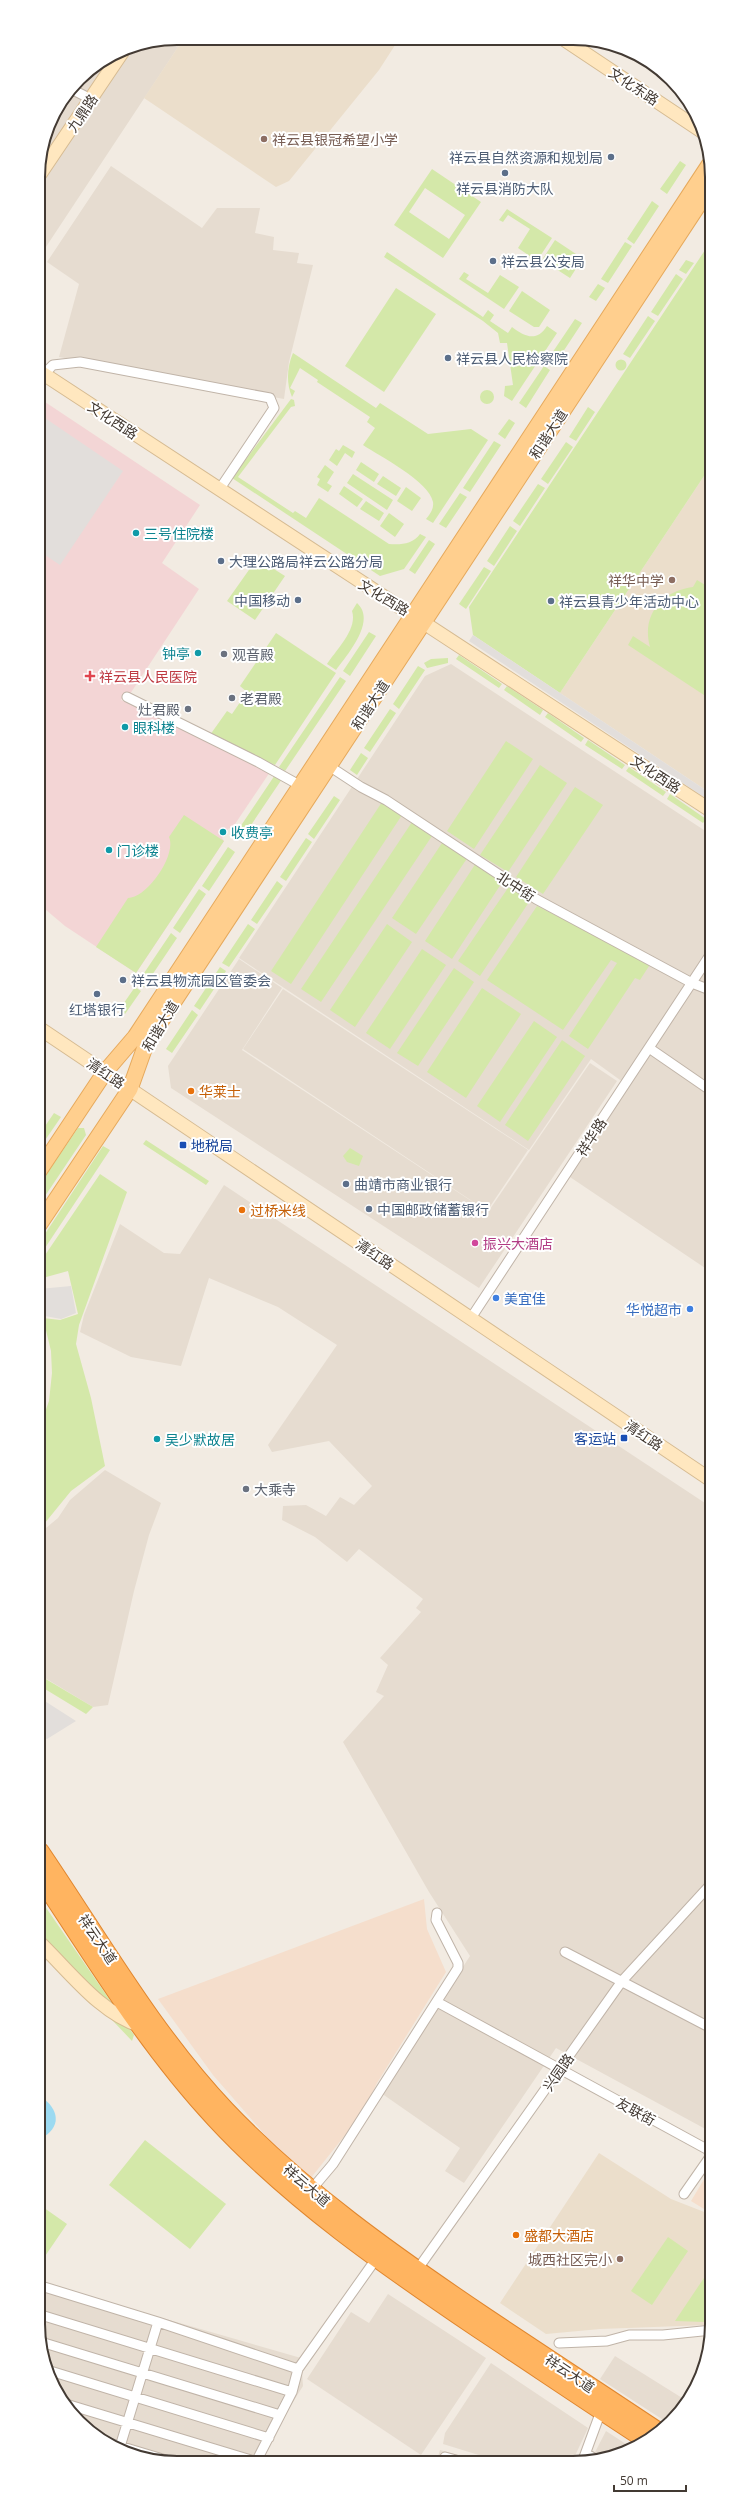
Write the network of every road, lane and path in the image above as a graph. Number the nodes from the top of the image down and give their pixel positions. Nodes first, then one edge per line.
1 (572, 45) edge
2 (117, 60) edge
3 (77, 92) edge
4 (91, 99) junction
5 (694, 126) edge
6 (45, 166) edge
7 (705, 171) edge
8 (705, 195) edge
9 (45, 370) edge
10 (45, 375) edge
11 (219, 490) junction
12 (419, 618) junction
13 (127, 697) dead end
14 (329, 766) junction
15 (300, 786) junction
16 (705, 807) edge
17 (705, 963) edge
18 (692, 983) junction
19 (705, 988) edge
20 (45, 1032) edge
21 (648, 1048) junction
22 (105, 1072) junction
23 (705, 1087) edge
24 (130, 1089) junction
25 (45, 1161) edge
26 (45, 1216) edge
27 (471, 1318) junction
28 (705, 1476) edge
29 (45, 1858) edge
30 (45, 1884) edge
31 (705, 1891) edge
32 (436, 1913) dead end
33 (45, 1948) edge
34 (565, 1952) dead end
35 (622, 1981) junction
36 (438, 2002) junction
37 (705, 2025) edge
38 (141, 2026) junction
39 (560, 2070) junction
40 (705, 2149) edge
41 (705, 2163) edge
42 (311, 2190) junction
43 (684, 2194) dead end
44 (376, 2259) junction
45 (417, 2270) junction
46 (45, 2287) edge
47 (45, 2316) edge
48 (158, 2322) junction
49 (705, 2331) edge
50 (559, 2343) dead end
51 (47, 2344) edge
52 (150, 2349) junction
53 (298, 2369) junction
54 (55, 2372) edge
55 (142, 2373) junction
56 (292, 2392) junction
57 (135, 2397) junction
58 (74, 2407) edge
59 (601, 2411) junction
60 (280, 2415) junction
61 (127, 2423) junction
62 (653, 2429) edge
63 (640, 2437) edge
64 (269, 2438) junction
65 (121, 2443) edge
66 (586, 2455) edge
67 (238, 2456) edge
68 (258, 2456) edge

1 - 5 street, 文化东路
2 - 4 street, 九鼎路
3 - 4 street
4 - 6 street, 九鼎路
7 - 12 main road, 和谐大道
8 - 12 main road, 和谐大道
9 - 11 street
10 - 11 street, 文化西路
11 - 12 street, 文化西路
12 - 14 main road, 和谐大道
12 - 15 main road, 和谐大道
12 - 16 street, 文化西路
13 - 15 street
14 - 18 street, 北中街
14 - 24 main road, 和谐大道
15 - 22 main road, 和谐大道
17 - 18 street, 祥华路
18 - 19 street, 北中街
18 - 21 street, 祥华路
20 - 22 street, 清红路
21 - 23 street
21 - 27 street, 祥华路
22 - 24 street, 清红路
22 - 25 main road, 和谐大道
24 - 26 main road, 和谐大道
24 - 27 street, 清红路
27 - 28 street, 清红路
29 - 42 highway, 祥云大道
30 - 38 highway, 祥云大道
31 - 35 street, 兴园路
32 - 36 street
33 - 38 street
34 - 35 street
35 - 37 street
35 - 39 street, 兴园路
36 - 39 street, 友联街
36 - 42 street
38 - 44 highway, 祥云大道
39 - 40 street, 友联街
39 - 45 street, 兴园路
41 - 43 street
42 - 45 highway, 祥云大道
44 - 53 street
44 - 59 highway, 祥云大道
45 - 62 highway, 祥云大道
46 - 48 street
47 - 52 street
48 - 52 street
48 - 53 street
49 - 50 street
51 - 55 street
52 - 55 street
52 - 56 street
53 - 56 street
54 - 57 street
55 - 57 street
55 - 60 street
56 - 60 street
57 - 61 street
57 - 64 street
58 - 61 street
59 - 63 highway, 祥云大道
59 - 66 street
60 - 64 street
61 - 65 street
61 - 67 street
64 - 68 street

